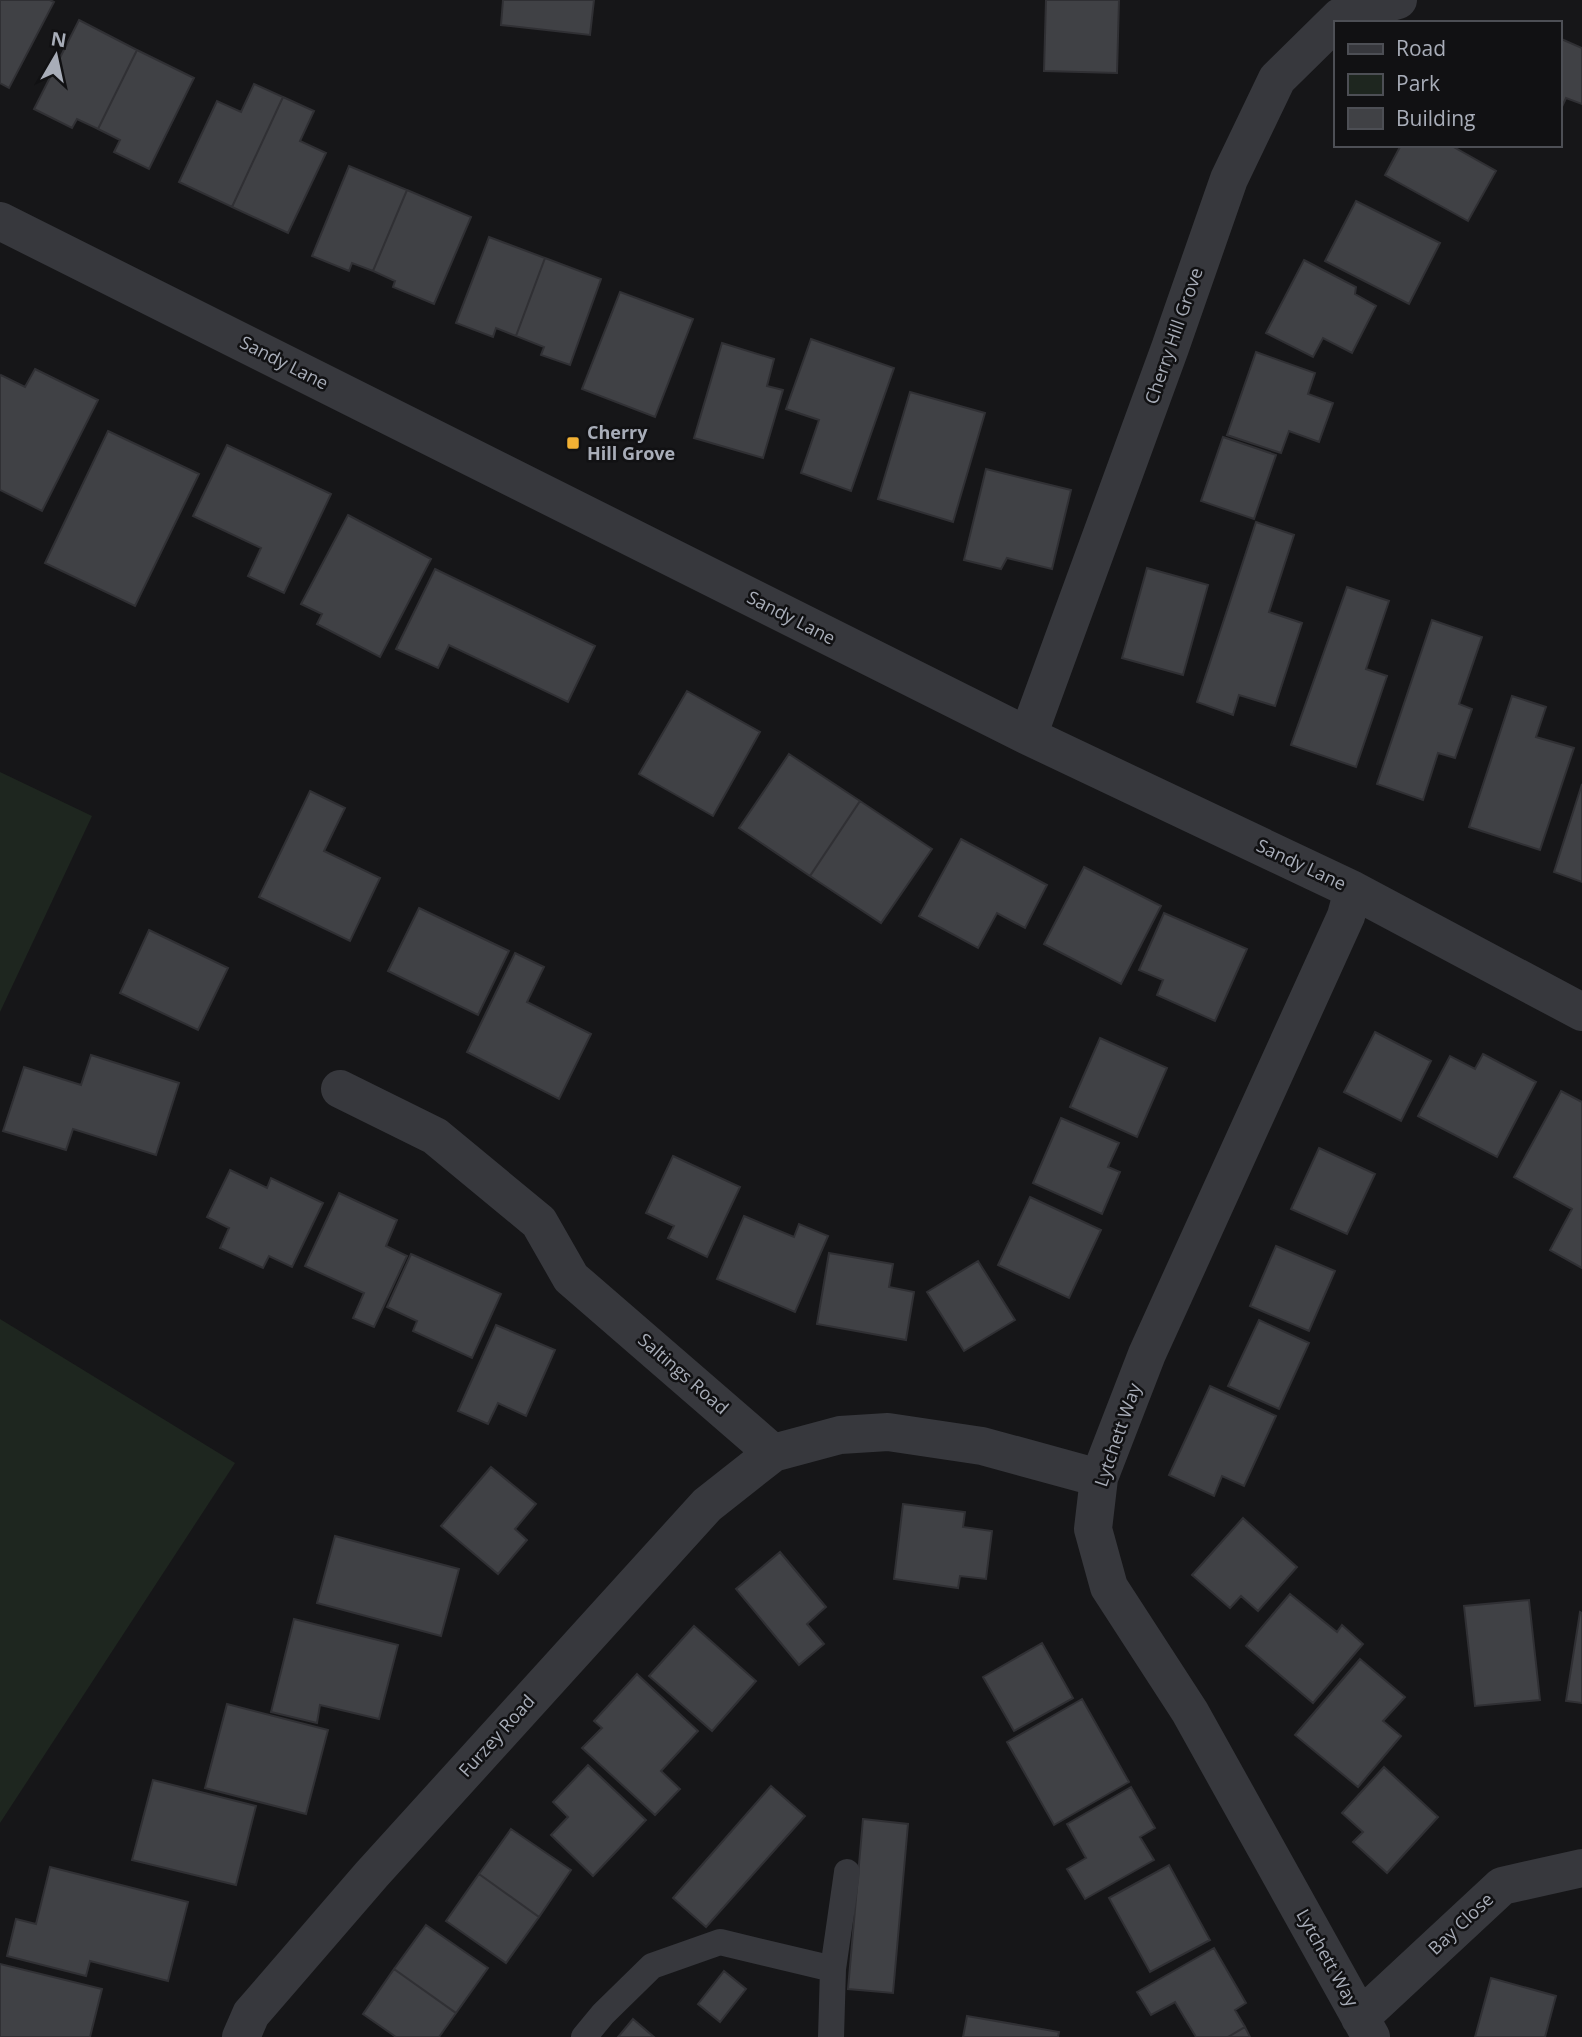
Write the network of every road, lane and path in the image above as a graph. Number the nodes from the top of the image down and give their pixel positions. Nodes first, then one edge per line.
1 (1398, 0) edge
2 (1336, 8) edge
3 (0, 221) edge
4 (1028, 736) junction
5 (1353, 890) junction
6 (1582, 1012) edge
7 (340, 1089) dead end
8 (773, 1453) junction
9 (1099, 1478) junction
10 (1582, 1868) edge
11 (847, 1872) dead end
12 (832, 1969) junction
13 (1366, 2027) edge
14 (241, 2037) edge
15 (584, 2037) edge
16 (831, 2037) edge

1 - 2 street, Cherry Hill Grove
2 - 4 street, Cherry Hill Grove
3 - 4 street, Sandy Lane
4 - 5 street, Sandy Lane
5 - 6 street, Sandy Lane
5 - 9 street, Lytchett Way
7 - 8 street, Saltings Road
8 - 9 street
8 - 14 street, Furzey Road
9 - 13 street, Lytchett Way
10 - 13 street, Bay Close
11 - 12 lane
12 - 15 lane
12 - 16 lane

